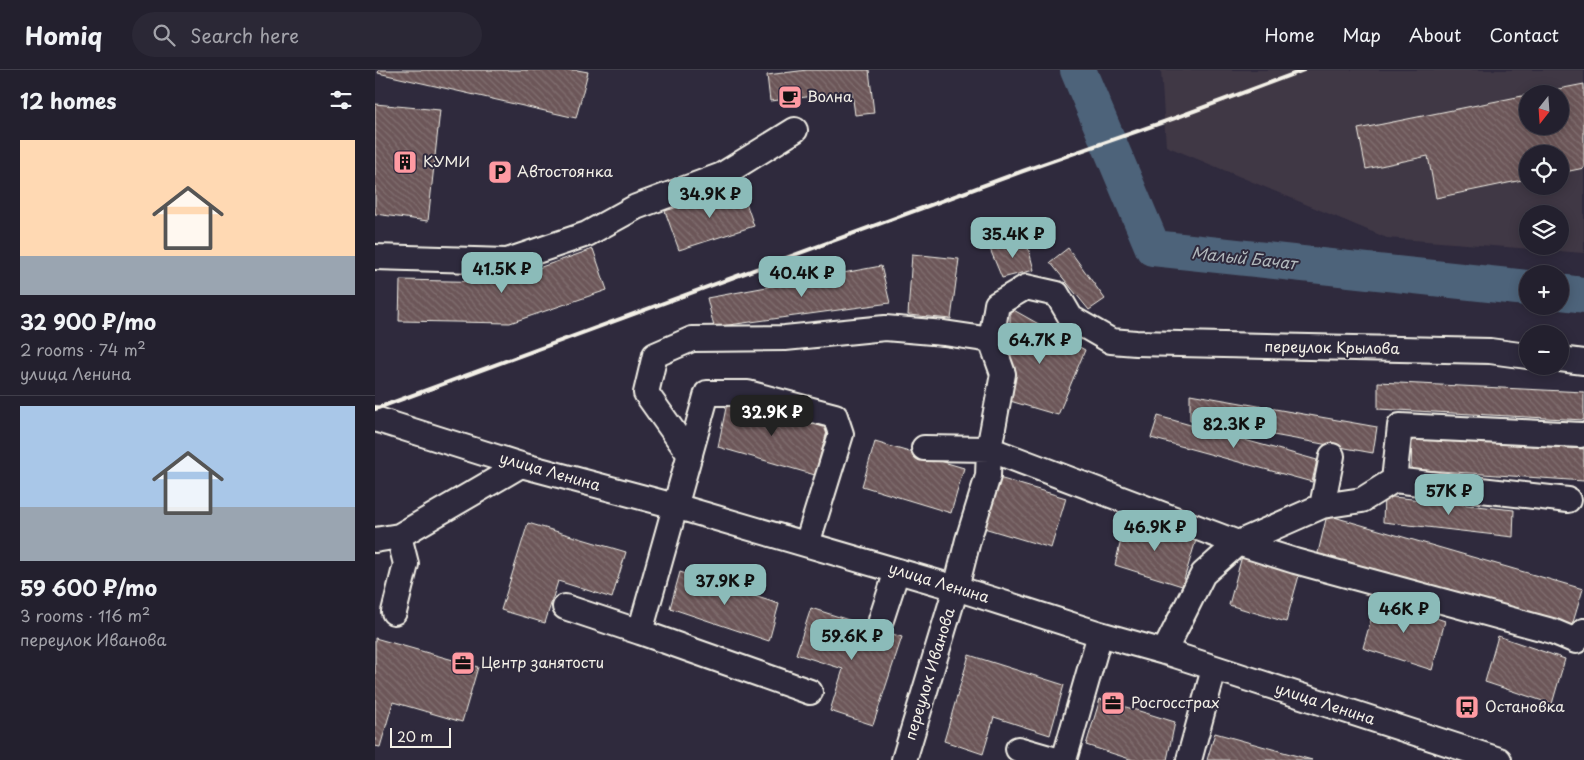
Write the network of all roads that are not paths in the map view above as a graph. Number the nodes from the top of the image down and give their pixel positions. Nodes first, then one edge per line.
1 (795, 130) dead end
2 (375, 257) edge
3 (991, 340) junction
4 (1519, 355) edge
5 (1569, 360) edge
6 (1584, 362) edge
7 (375, 419) edge
8 (1581, 435) dead end
9 (924, 448) dead end
10 (989, 450) junction
11 (689, 455) junction
12 (1332, 456) dead end
13 (521, 465) junction
14 (1394, 480) junction
15 (1568, 500) dead end
16 (675, 506) junction
17 (1322, 506) junction
18 (399, 536) junction
19 (375, 540) edge
20 (1238, 543) junction
21 (807, 544) junction
22 (897, 571) junction
23 (956, 588) junction
24 (565, 607) dead end
25 (394, 612) dead end
26 (881, 620) dead end
27 (1584, 631) edge
28 (640, 632) junction
29 (1100, 634) junction
30 (1164, 652) junction
31 (1214, 668) junction
32 (810, 692) dead end
33 (1018, 749) dead end
34 (903, 760) edge
35 (1056, 760) edge
36 (1064, 760) edge
37 (1189, 760) edge
38 (1499, 760) edge

1 - 2 street
3 - 4 street, переулок Крылова
3 - 10 street, переулок Иванова
3 - 11 street
5 - 6 street
7 - 13 street, улица Ленина
8 - 14 street
9 - 10 street
10 - 20 street
10 - 23 street, переулок Иванова
11 - 16 street
11 - 21 street
12 - 17 street
13 - 16 street, улица Ленина
13 - 18 street
14 - 15 street
14 - 17 street
16 - 21 street, улица Ленина
16 - 28 street
17 - 20 street
18 - 19 street
18 - 25 street
20 - 27 street
20 - 30 street
21 - 22 street, улица Ленина
22 - 23 street, улица Ленина
22 - 26 street
23 - 29 street, улица Ленина
23 - 34 street, переулок Иванова
24 - 28 street
28 - 32 street
29 - 30 street, улица Ленина
29 - 36 street
30 - 31 street, улица Ленина
31 - 37 street
31 - 38 street, улица Ленина
33 - 35 street

